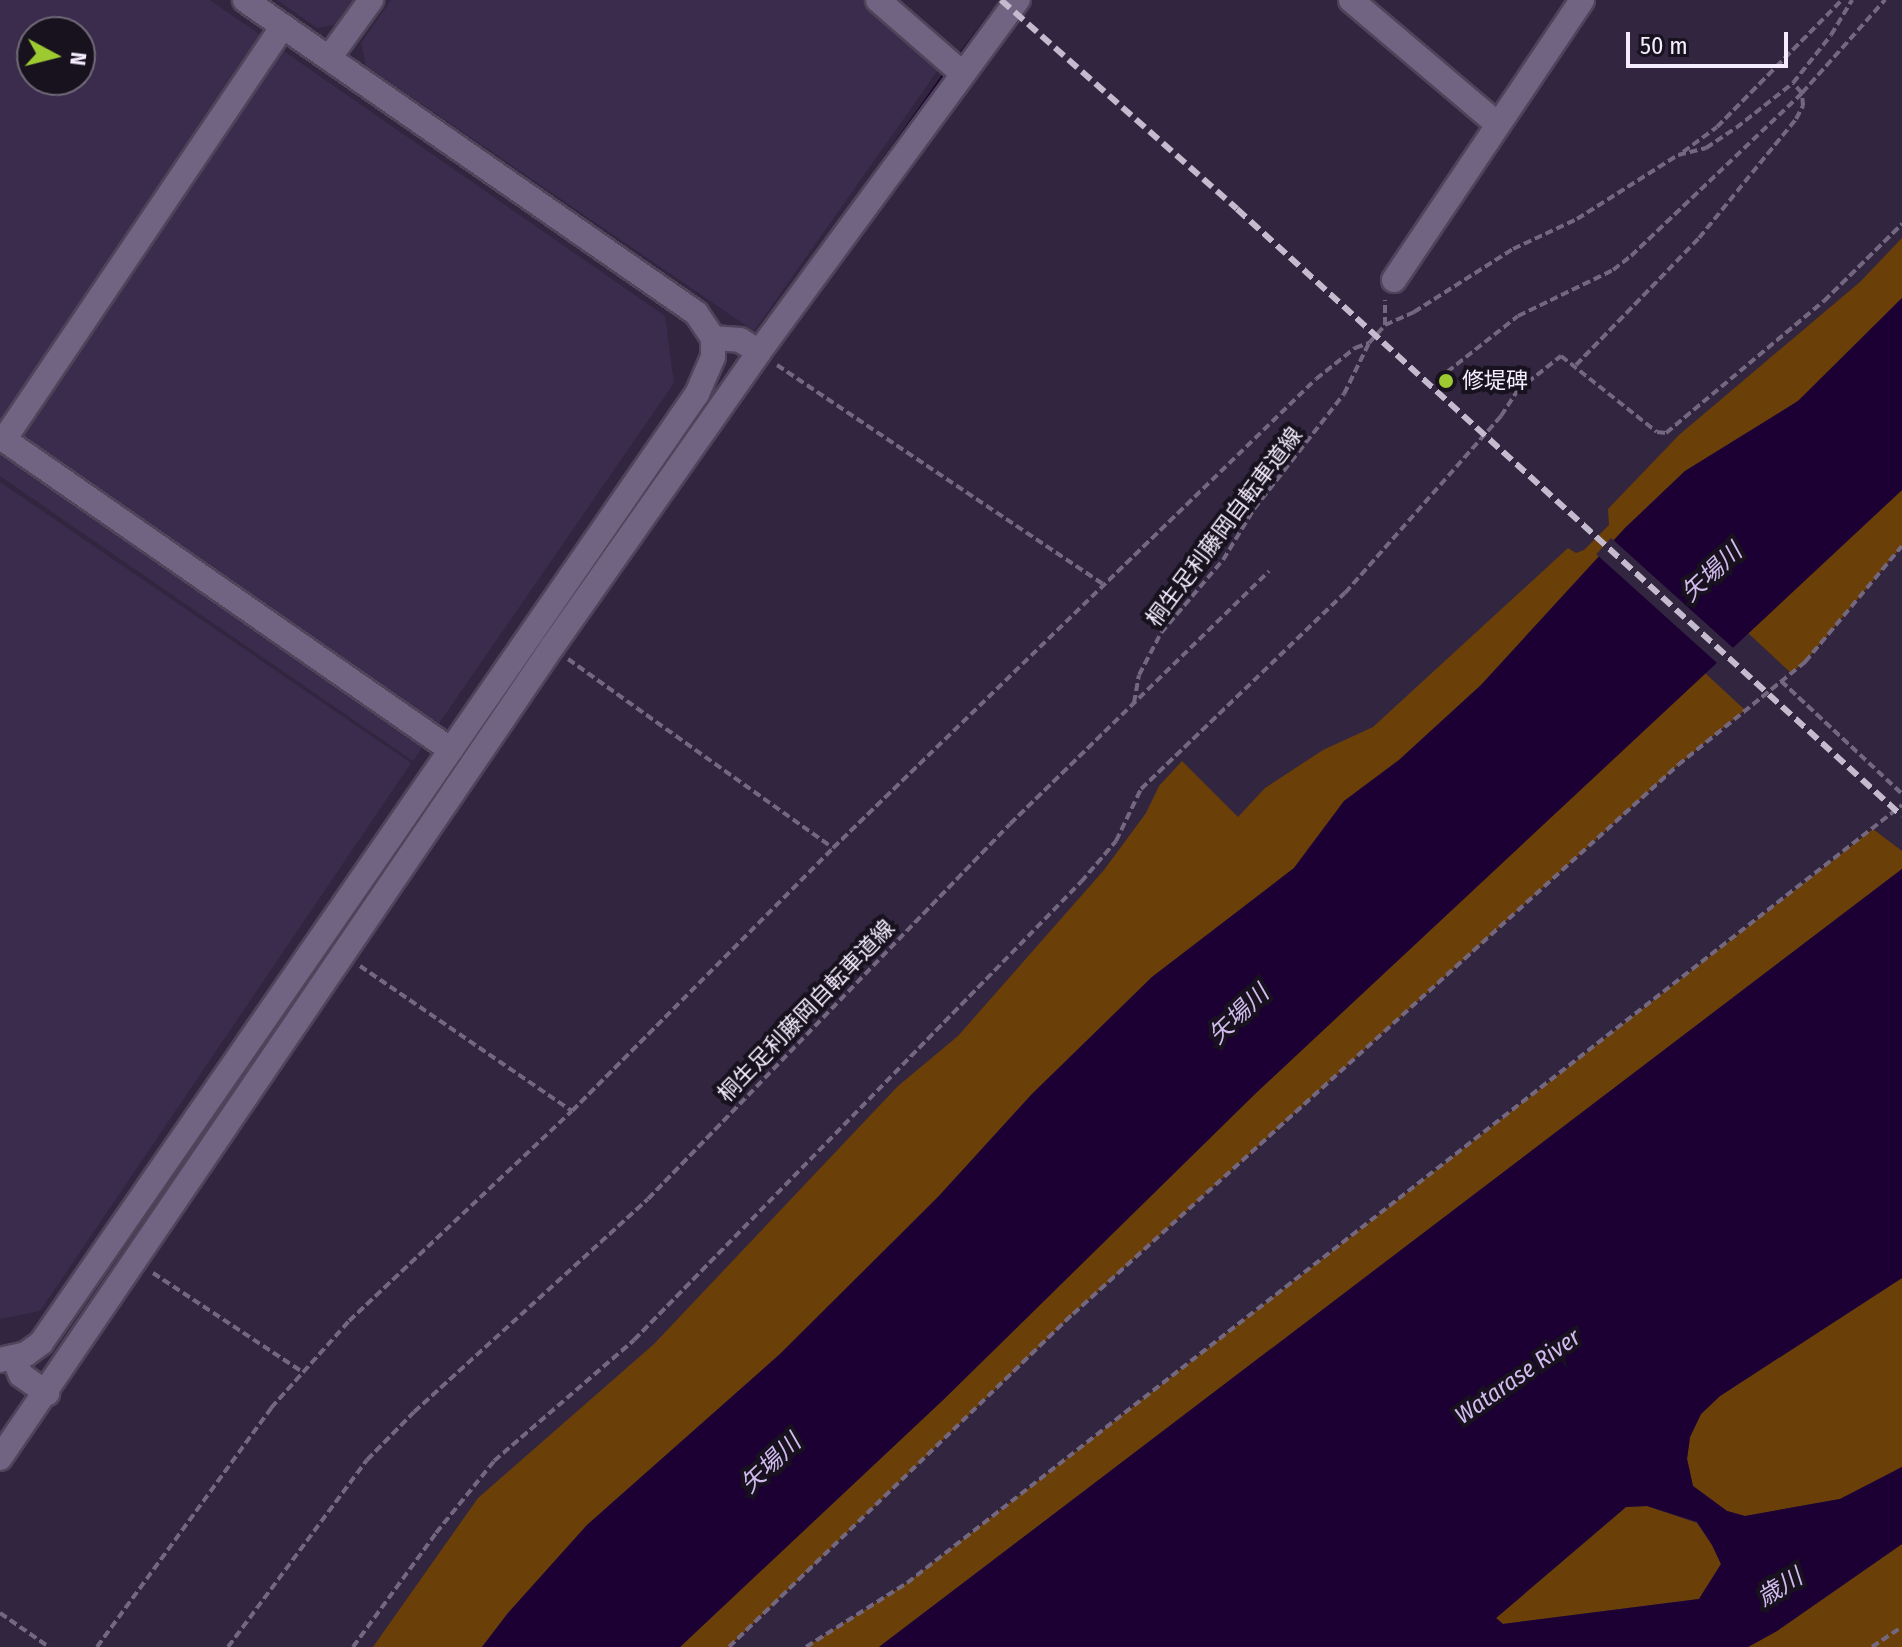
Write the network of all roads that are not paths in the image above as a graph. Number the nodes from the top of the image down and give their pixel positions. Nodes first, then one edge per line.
1 (245, 0) edge
2 (371, 0) edge
3 (878, 0) edge
4 (1018, 0) edge
5 (1351, 0) edge
6 (1582, 0) edge
7 (283, 26) junction
8 (329, 58) junction
9 (962, 73) junction
10 (1497, 124) junction
11 (1394, 280) dead end
12 (713, 338) junction
13 (759, 352) junction
14 (451, 750) junction
15 (7, 1359) edge
16 (47, 1393) junction
17 (0, 1458) edge

1 - 7 street
2 - 8 street
3 - 9 street
4 - 9 street
5 - 10 street
6 - 10 street
7 - 8 street
7 - 14 street
8 - 12 street
9 - 13 street
10 - 11 street
12 - 13 street
12 - 14 street
13 - 16 street
14 - 15 street
15 - 16 street
16 - 17 street

